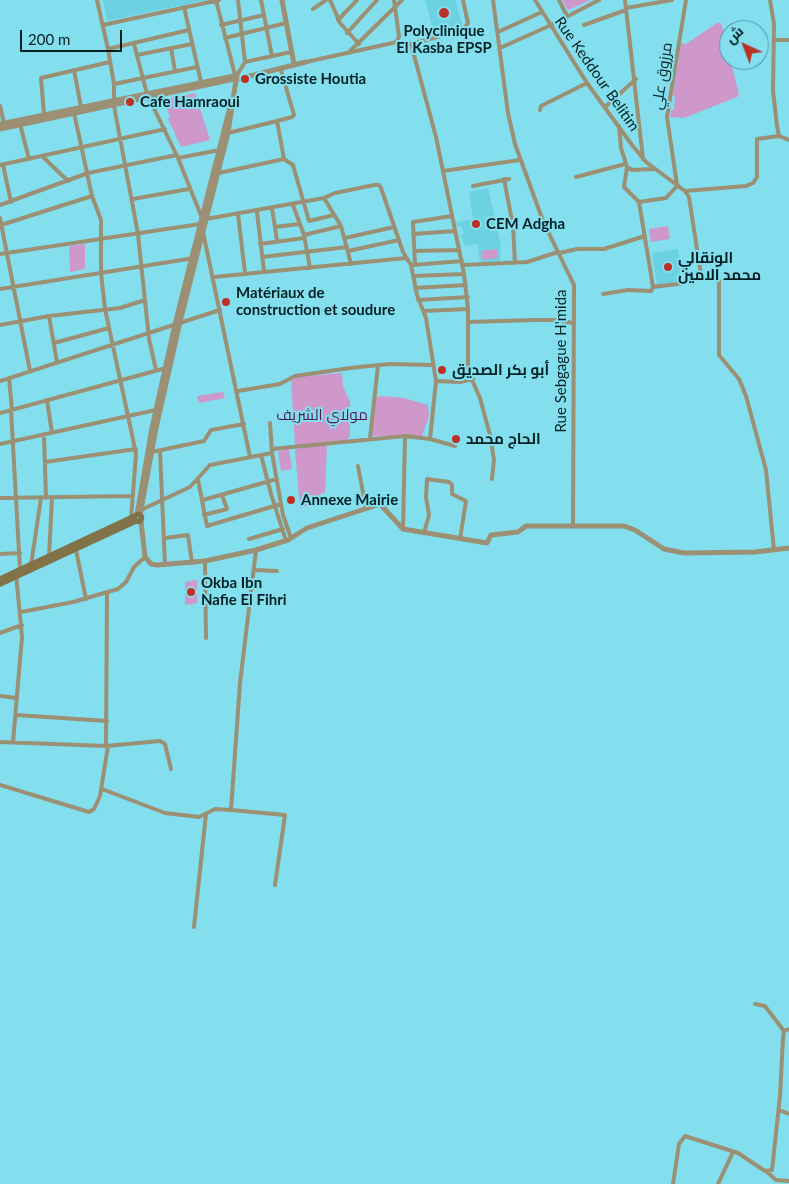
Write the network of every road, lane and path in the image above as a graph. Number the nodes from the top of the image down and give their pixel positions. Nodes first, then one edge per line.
1 (97, 0) edge
2 (217, 0) edge
3 (238, 0) edge
4 (261, 0) edge
5 (282, 0) edge
6 (326, 0) edge
7 (330, 0) edge
8 (357, 0) edge
9 (378, 0) edge
10 (394, 0) edge
11 (402, 0) edge
12 (463, 0) edge
13 (493, 0) edge
14 (535, 0) edge
15 (559, 0) edge
16 (599, 0) edge
17 (625, 0) edge
18 (672, 0) edge
19 (686, 0) edge
20 (770, 0) edge
21 (396, 6) junction
22 (184, 7) junction
23 (313, 9) dead end
24 (626, 9) junction
25 (542, 12) junction
26 (264, 15) junction
27 (567, 16) junction
28 (242, 20) junction
29 (338, 20) junction
30 (286, 23) junction
31 (103, 25) junction
32 (222, 25) junction
33 (584, 25) dead end
34 (549, 26) junction
35 (266, 28) junction
36 (189, 30) junction
37 (347, 32) junction
38 (498, 32) junction
39 (244, 34) junction
40 (225, 38) junction
41 (774, 40) junction
42 (789, 40) edge
43 (396, 42) junction
44 (134, 44) junction
45 (192, 44) junction
46 (359, 44) junction
47 (411, 44) junction
48 (171, 48) junction
49 (500, 48) junction
50 (108, 49) junction
51 (362, 51) junction
52 (292, 52) junction
53 (345, 54) junction
54 (137, 56) junction
55 (272, 56) junction
56 (110, 62) junction
57 (245, 62) junction
58 (306, 62) junction
59 (294, 64) junction
60 (197, 67) junction
61 (74, 70) junction
62 (281, 70) junction
63 (176, 71) junction
64 (266, 71) junction
65 (236, 77) junction
66 (142, 78) junction
67 (636, 79) junction
68 (201, 82) junction
69 (587, 83) junction
70 (114, 84) junction
71 (234, 94) junction
72 (148, 96) junction
73 (115, 103) junction
74 (0, 106) edge
75 (605, 106) junction
76 (81, 107) junction
77 (540, 110) dead end
78 (74, 113) junction
79 (44, 114) junction
80 (278, 121) junction
81 (2, 124) edge
82 (20, 124) junction
83 (618, 125) junction
84 (0, 129) edge
85 (165, 129) junction
86 (228, 133) junction
87 (779, 136) junction
88 (121, 140) junction
89 (789, 140) edge
90 (83, 148) junction
91 (220, 150) junction
92 (42, 156) junction
93 (177, 157) junction
94 (28, 159) junction
95 (284, 159) junction
96 (643, 159) junction
97 (520, 160) junction
98 (1, 165) edge
99 (126, 166) junction
100 (626, 166) junction
101 (654, 169) junction
102 (443, 171) junction
103 (88, 173) junction
104 (219, 173) junction
105 (576, 177) dead end
106 (68, 181) junction
107 (473, 186) dead end
108 (677, 186) junction
109 (189, 189) junction
110 (685, 190) junction
111 (92, 196) junction
112 (324, 198) junction
113 (133, 199) junction
114 (11, 202) junction
115 (302, 202) junction
116 (639, 202) junction
117 (0, 205) edge
118 (294, 205) junction
119 (272, 209) junction
120 (257, 212) junction
121 (238, 214) junction
122 (334, 215) junction
123 (452, 216) junction
124 (0, 218) edge
125 (203, 220) junction
126 (299, 224) junction
127 (1, 225) edge
128 (341, 226) junction
129 (394, 227) junction
130 (275, 228) junction
131 (455, 231) junction
132 (203, 232) junction
133 (138, 234) junction
134 (413, 234) junction
135 (304, 236) junction
136 (645, 236) junction
137 (103, 238) junction
138 (345, 238) junction
139 (399, 240) junction
140 (277, 241) junction
141 (260, 244) junction
142 (348, 249) junction
143 (459, 250) junction
144 (307, 252) junction
145 (414, 252) junction
146 (559, 252) junction
147 (8, 253) junction
148 (0, 254) edge
149 (262, 256) junction
150 (194, 258) junction
151 (406, 258) junction
152 (462, 263) junction
153 (515, 263) junction
154 (351, 264) junction
155 (413, 265) junction
156 (142, 266) junction
157 (310, 268) junction
158 (264, 271) junction
159 (101, 273) junction
160 (245, 273) junction
161 (464, 274) junction
162 (414, 276) junction
163 (702, 276) junction
164 (214, 277) junction
165 (466, 285) junction
166 (15, 287) junction
167 (654, 287) junction
168 (415, 288) junction
169 (0, 290) edge
170 (603, 294) dead end
171 (468, 297) junction
172 (145, 300) junction
173 (418, 300) junction
174 (105, 309) junction
175 (468, 309) junction
176 (220, 310) junction
177 (424, 310) junction
178 (49, 316) junction
179 (21, 321) junction
180 (468, 322) junction
181 (177, 323) junction
182 (573, 323) junction
183 (0, 325) edge
184 (109, 328) junction
185 (148, 333) junction
186 (54, 343) junction
187 (113, 345) junction
188 (57, 362) junction
189 (378, 365) junction
190 (433, 365) junction
191 (166, 368) junction
192 (156, 370) junction
193 (30, 371) junction
194 (9, 378) junction
195 (474, 378) junction
196 (122, 380) junction
197 (0, 381) edge
198 (436, 381) junction
199 (238, 391) junction
200 (48, 400) junction
201 (12, 410) junction
202 (156, 410) junction
203 (0, 413) edge
204 (128, 416) junction
205 (270, 423) dead end
206 (244, 424) junction
207 (154, 428) junction
208 (52, 433) junction
209 (44, 435) junction
210 (405, 436) junction
211 (430, 438) junction
212 (370, 439) junction
213 (12, 441) junction
214 (0, 444) edge
215 (455, 446) dead end
216 (136, 449) junction
217 (160, 450) junction
218 (272, 451) junction
219 (152, 452) junction
220 (262, 455) junction
221 (250, 457) junction
222 (45, 462) junction
223 (358, 466) dead end
224 (277, 479) junction
225 (492, 479) dead end
226 (198, 480) junction
227 (267, 482) junction
228 (222, 495) junction
229 (131, 496) junction
230 (16, 497) junction
231 (0, 498) edge
232 (40, 498) junction
233 (46, 498) junction
234 (52, 498) junction
235 (203, 500) junction
236 (162, 501) junction
237 (281, 504) junction
238 (274, 507) junction
239 (366, 509) junction
240 (220, 511) junction
241 (204, 515) junction
242 (137, 517) junction
243 (222, 522) junction
244 (573, 526) junction
245 (283, 529) junction
246 (403, 529) junction
247 (424, 534) junction
248 (165, 538) junction
249 (249, 539) dead end
250 (460, 539) junction
251 (288, 540) junction
252 (789, 548) edge
253 (76, 550) junction
254 (256, 550) junction
255 (774, 550) junction
256 (20, 553) junction
257 (0, 554) edge
258 (49, 556) junction
259 (145, 557) junction
260 (205, 561) junction
261 (192, 562) junction
262 (31, 565) junction
263 (165, 565) junction
264 (255, 570) junction
265 (277, 571) dead end
266 (17, 573) junction
267 (0, 579) edge
268 (0, 584) edge
269 (107, 593) junction
270 (86, 599) junction
271 (21, 612) junction
272 (22, 625) junction
273 (0, 633) edge
274 (206, 638) dead end
275 (0, 696) edge
276 (17, 698) junction
277 (16, 715) junction
278 (107, 721) junction
279 (0, 742) edge
280 (13, 742) junction
281 (107, 746) junction
282 (171, 769) dead end
283 (0, 785) edge
284 (102, 789) junction
285 (231, 810) junction
286 (206, 814) junction
287 (275, 885) dead end
288 (194, 927) dead end
289 (755, 1004) dead end
290 (789, 1029) edge
291 (784, 1031) junction
292 (779, 1110) junction
293 (789, 1114) edge
294 (733, 1152) junction
295 (767, 1172) junction
296 (789, 1181) edge
297 (778, 1182) edge
298 (672, 1184) edge
299 (718, 1184) edge

1 - 31 street
2 - 22 street
2 - 32 street
3 - 28 street
4 - 26 street
5 - 30 street
6 - 23 street
7 - 29 street
8 - 29 street
9 - 37 street
10 - 21 street
11 - 21 street
12 - 47 street
13 - 38 street, Rue Sebgague H'mida
14 - 25 street, Rue Keddour Belitim
15 - 27 street
16 - 27 street
17 - 24 street
18 - 24 street
19 - 108 street, مرزوق علي
20 - 41 street
21 - 43 street
21 - 46 street
22 - 31 street
22 - 36 street
24 - 33 street
24 - 67 street
25 - 34 street, Rue Keddour Belitim
25 - 38 street
26 - 28 street
26 - 35 street
27 - 34 street
28 - 32 street
28 - 39 street
29 - 37 street
30 - 35 street
30 - 52 street
31 - 50 street
32 - 40 street
34 - 49 street
34 - 69 street, Rue Keddour Belitim
35 - 39 street
35 - 55 street
36 - 44 street
36 - 45 street
37 - 46 street
38 - 49 street, Rue Sebgague H'mida
39 - 40 street
39 - 57 street
40 - 65 street
41 - 42 street
41 - 87 street
43 - 47 street
43 - 51 street
44 - 50 street
44 - 54 street
45 - 48 street
45 - 60 street
46 - 51 street
46 - 53 street
47 - 102 street
48 - 54 street
48 - 63 street
49 - 97 street, Rue Sebgague H'mida
50 - 56 street
51 - 53 street
52 - 55 street
52 - 59 street
53 - 58 street
54 - 66 street
55 - 57 street
56 - 61 street
56 - 70 street
57 - 65 street
58 - 59 street
58 - 62 street
59 - 64 street
60 - 63 street
60 - 68 street
61 - 76 street
61 - 79 street
62 - 64 street
62 - 80 street
63 - 66 street
64 - 65 street
65 - 68 street
65 - 71 street
65 - 72 street
66 - 70 street
66 - 72 street
67 - 75 street
67 - 96 street
68 - 72 street
69 - 75 street, Rue Keddour Belitim
69 - 77 street
70 - 73 street
71 - 86 street
71 - 91 street
72 - 73 street
72 - 85 street
73 - 76 street
73 - 78 street
73 - 88 street
74 - 81 street
75 - 83 street, Rue Keddour Belitim
76 - 79 street
78 - 82 street
78 - 90 street
79 - 81 street
80 - 86 street
80 - 95 street
82 - 84 street
82 - 94 street
83 - 96 street, Rue Keddour Belitim
83 - 100 street
85 - 88 street
85 - 93 street
86 - 104 street
87 - 89 street
87 - 110 street
88 - 90 street
88 - 99 street
90 - 92 street
90 - 103 street
91 - 93 street
91 - 125 street
92 - 94 street
92 - 106 street
93 - 99 street
93 - 109 street
94 - 98 street
95 - 104 street
95 - 115 street
96 - 101 street, Rue Keddour Belitim
97 - 102 street
97 - 146 street, Rue Sebgague H'mida
98 - 114 street
99 - 103 street
99 - 113 street
100 - 101 street
100 - 105 street
100 - 116 street
101 - 108 street, Rue Keddour Belitim
102 - 123 street
103 - 106 street
103 - 111 street
104 - 125 street
106 - 114 street
107 - 153 street
108 - 110 street, Rue Keddour Belitim
108 - 116 street
109 - 113 street
109 - 125 street
110 - 163 street
111 - 127 street
111 - 137 street
112 - 115 street
112 - 122 street
112 - 129 street
113 - 133 street
114 - 117 street
115 - 118 street
115 - 122 street
116 - 136 street
118 - 119 street
118 - 126 street
119 - 120 street
119 - 130 street
120 - 121 street
120 - 141 street
121 - 125 street
121 - 160 street
122 - 128 street
123 - 131 street
123 - 134 street
124 - 127 street
125 - 132 street
125 - 133 street
125 - 150 street
126 - 130 street
126 - 135 street
127 - 147 street
128 - 135 street
128 - 138 street
129 - 138 street
129 - 139 street
130 - 140 street
131 - 134 street
131 - 143 street
132 - 150 street
132 - 164 street
133 - 137 street
133 - 156 street
134 - 145 street
135 - 140 street
135 - 144 street
136 - 146 street
136 - 167 street
137 - 147 street
137 - 159 street
138 - 142 street
139 - 142 street
139 - 151 street
140 - 141 street
141 - 149 street
142 - 144 street
142 - 154 street
143 - 145 street
143 - 152 street
144 - 149 street
144 - 157 street
145 - 155 street
146 - 153 street
146 - 182 street, Rue Sebgague H'mida
147 - 148 street
147 - 166 street
149 - 158 street
150 - 156 street
150 - 181 street
151 - 154 street
151 - 155 street
152 - 153 street
152 - 155 street
152 - 161 street
154 - 157 street
155 - 162 street
156 - 159 street
156 - 172 street
157 - 158 street
158 - 160 street
159 - 166 street
159 - 174 street
160 - 164 street
161 - 162 street
161 - 165 street
162 - 168 street
163 - 167 street
163 - 255 street
164 - 176 street
165 - 168 street
165 - 171 street
166 - 169 street
166 - 179 street
167 - 170 street
168 - 173 street
171 - 173 street
171 - 175 street
172 - 174 street
172 - 185 street
173 - 177 street
174 - 178 street
174 - 184 street
175 - 177 street
175 - 180 street
176 - 181 street
176 - 199 street
177 - 190 street
178 - 179 street
178 - 186 street
179 - 183 street
179 - 193 street
180 - 182 street
180 - 195 street
181 - 185 street
181 - 191 street
181 - 207 street
182 - 244 street, Rue Sebgague H'mida
184 - 186 street
184 - 187 street
185 - 187 street
185 - 192 street
186 - 188 street
187 - 188 street
187 - 196 street
188 - 193 street
189 - 190 street
189 - 199 street
189 - 212 street
190 - 198 street
191 - 192 street
191 - 202 street
192 - 196 street
193 - 194 street
194 - 197 street
194 - 201 street
195 - 198 street
195 - 225 street
196 - 200 street
196 - 204 street
198 - 211 street
199 - 206 street
200 - 201 street
200 - 208 street
201 - 203 street
201 - 213 street
202 - 204 street
202 - 207 street
204 - 208 street
204 - 216 street
205 - 218 street
206 - 217 street
206 - 221 street
207 - 219 street
207 - 242 street
208 - 209 street
209 - 213 street
209 - 222 street
210 - 211 street
210 - 212 street
210 - 246 street
211 - 215 street
212 - 218 street
213 - 214 street
213 - 230 street
216 - 222 street
216 - 229 street
217 - 219 street
217 - 236 street
218 - 220 street
218 - 224 street
219 - 242 street
220 - 221 street
220 - 227 street
221 - 226 street
222 - 233 street
223 - 239 street
224 - 227 street
224 - 237 street
226 - 235 street
226 - 236 street
227 - 228 street
227 - 238 street
228 - 235 street
228 - 240 street
229 - 234 street
229 - 242 street
230 - 231 street
230 - 232 street
230 - 256 street
232 - 233 street
232 - 262 street
233 - 234 street
234 - 258 street
235 - 241 street
236 - 242 street
236 - 248 street
237 - 238 street
237 - 251 street
238 - 243 street
238 - 245 street
239 - 246 street
239 - 251 street
240 - 241 street
240 - 243 street
241 - 243 street
242 - 253 main road
242 - 258 main road
242 - 259 street
244 - 250 street
244 - 255 street
245 - 249 street
245 - 251 street
246 - 247 street
247 - 250 street
247 - 250 street
248 - 261 street
248 - 263 street
251 - 254 street
252 - 255 street
253 - 266 main road
253 - 270 street
254 - 260 street
254 - 264 street
256 - 257 street
256 - 266 street
258 - 262 main road
259 - 263 street
259 - 269 street
260 - 261 street
260 - 274 street
261 - 263 street
262 - 266 main road
264 - 265 street
264 - 285 street
266 - 267 main road
266 - 268 main road
266 - 271 street
269 - 270 street
269 - 278 street
270 - 271 street
271 - 272 street
272 - 273 street
272 - 276 street
275 - 276 street
276 - 277 street
277 - 278 street
277 - 280 street
278 - 281 street
279 - 280 street
280 - 281 street
281 - 282 street
281 - 284 street
283 - 284 street
284 - 286 street
285 - 286 street
285 - 287 street
286 - 288 street
289 - 291 street
290 - 291 street
291 - 292 street
292 - 293 street
292 - 295 street
294 - 295 street
294 - 298 street
294 - 299 street
295 - 297 street
296 - 297 street

